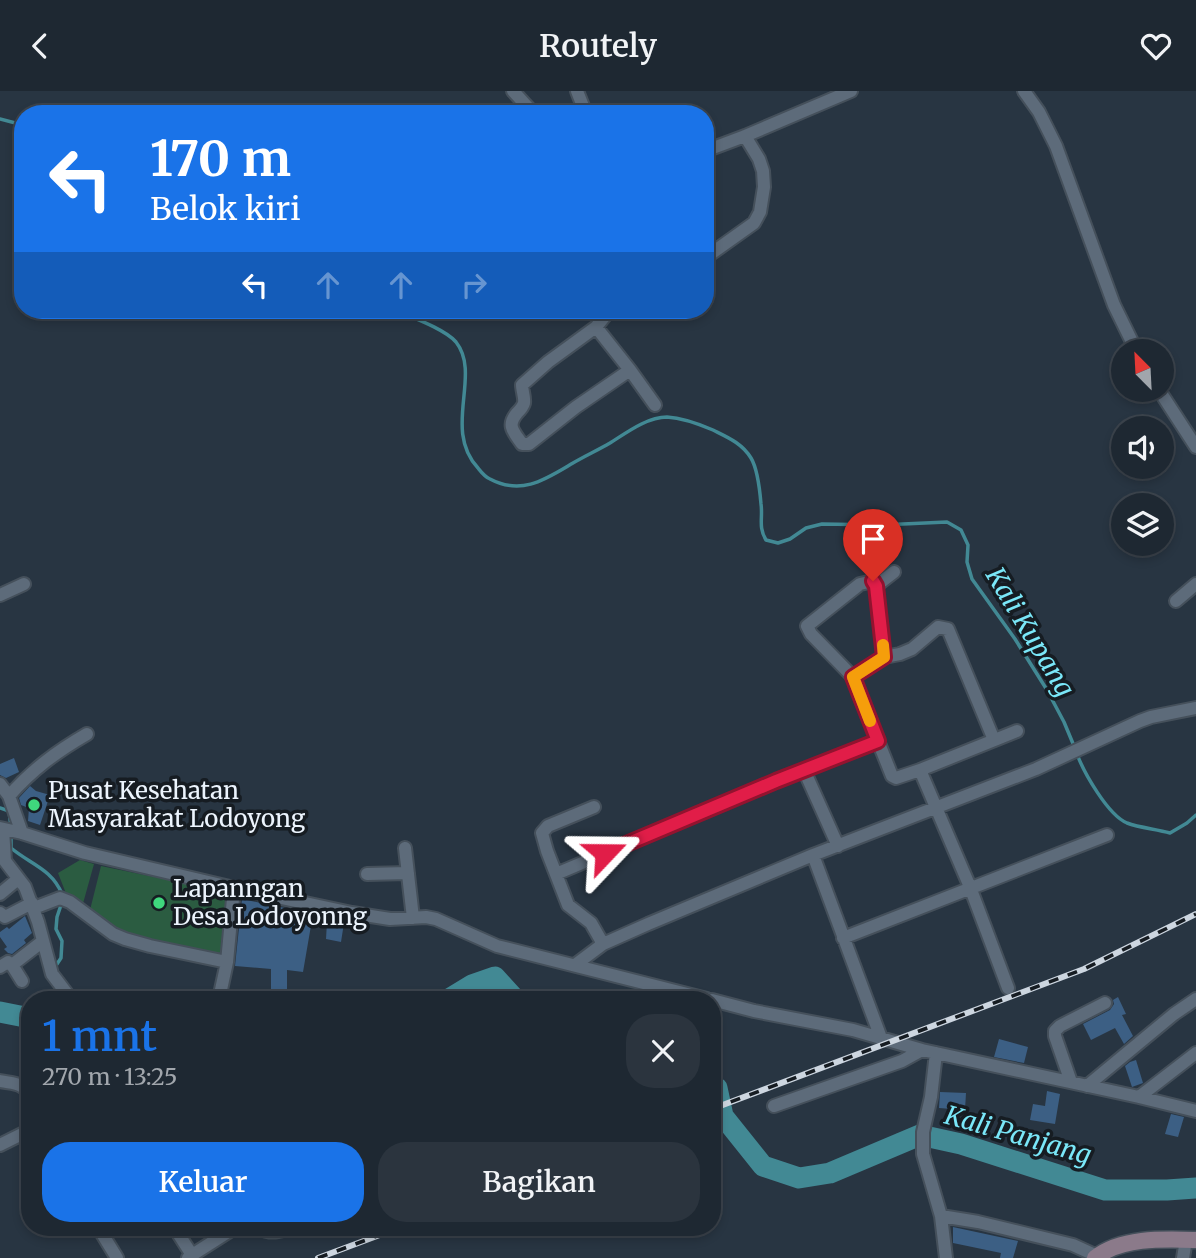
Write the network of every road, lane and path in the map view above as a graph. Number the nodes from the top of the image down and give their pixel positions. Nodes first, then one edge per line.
1 (513, 91) edge
2 (851, 91) edge
3 (1024, 91) edge
4 (526, 105) edge
5 (745, 136) junction
6 (714, 148) edge
7 (714, 252) edge
8 (603, 319) edge
9 (596, 327) junction
10 (1131, 339) edge
11 (630, 370) junction
12 (1167, 403) edge
13 (654, 405) dead end
14 (1196, 447) edge
15 (894, 572) dead end
16 (24, 584) dead end
17 (1196, 584) edge
18 (876, 586) junction
19 (0, 595) edge
20 (1176, 601) dead end
21 (884, 657) junction
22 (853, 677) junction
23 (1196, 708) edge
24 (1017, 731) dead end
25 (87, 734) dead end
26 (994, 740) junction
27 (878, 741) junction
28 (804, 770) junction
29 (920, 770) junction
30 (0, 784) edge
31 (9, 796) junction
32 (594, 807) dead end
33 (936, 808) junction
34 (10, 830) edge
35 (1107, 835) dead end
36 (838, 846) junction
37 (405, 848) dead end
38 (813, 855) junction
39 (408, 873) junction
40 (368, 874) dead end
41 (556, 874) junction
42 (18, 879) junction
43 (970, 887) junction
44 (234, 888) junction
45 (0, 894) edge
46 (33, 906) junction
47 (0, 913) edge
48 (413, 918) junction
49 (843, 938) junction
50 (43, 941) junction
51 (603, 944) junction
52 (226, 963) junction
53 (575, 965) junction
54 (6, 966) edge
55 (22, 981) dead end
56 (1008, 988) dead end
57 (65, 991) edge
58 (221, 991) edge
59 (675, 991) edge
60 (1196, 999) edge
61 (721, 1003) edge
62 (1105, 1003) dead end
63 (880, 1038) junction
64 (922, 1050) junction
65 (936, 1053) junction
66 (1196, 1053) edge
67 (0, 1081) edge
68 (1071, 1082) junction
69 (21, 1086) edge
70 (1087, 1086) junction
71 (1139, 1097) junction
72 (774, 1106) dead end
73 (1196, 1111) edge
74 (21, 1134) edge
75 (0, 1145) edge
76 (942, 1216) junction
77 (104, 1236) edge
78 (179, 1236) edge
79 (222, 1236) edge
80 (1191, 1240) edge
81 (190, 1257) edge
82 (1096, 1257) edge
83 (117, 1258) edge
84 (946, 1258) edge
85 (1183, 1258) edge

1 - 4 street
2 - 5 street
3 - 10 street
5 - 6 street
5 - 7 street
8 - 9 street
9 - 11 street
9 - 11 street
11 - 13 street
12 - 14 street
15 - 18 street
16 - 19 street
17 - 20 street
18 - 21 street
18 - 22 street
21 - 22 street
21 - 26 street
22 - 27 street
23 - 33 street
24 - 26 street
25 - 31 street
26 - 29 street
27 - 28 street
27 - 29 street
28 - 36 street
28 - 41 street
29 - 33 street
30 - 31 street
31 - 34 street
32 - 41 street
33 - 36 street
33 - 43 street
34 - 42 street
34 - 44 street
35 - 43 street
36 - 38 street
37 - 39 street
38 - 49 street
38 - 51 street
39 - 40 street
39 - 48 street
41 - 51 street
42 - 45 street
42 - 46 street
43 - 49 street
43 - 56 street
44 - 48 street
44 - 52 street
46 - 47 street
46 - 50 street
46 - 52 street
48 - 53 street
49 - 63 street
50 - 54 street
50 - 57 street
51 - 53 street
52 - 58 street
53 - 59 street
54 - 55 street
60 - 70 street
61 - 63 street
62 - 68 street
63 - 64 street
64 - 65 street
64 - 72 street
65 - 68 street
65 - 76 street
66 - 71 street
67 - 69 street
68 - 70 street
70 - 71 street
71 - 73 street
74 - 75 street
76 - 82 street
76 - 84 street
77 - 83 street
78 - 81 street
79 - 81 street
80 - 82 street
80 - 85 street

